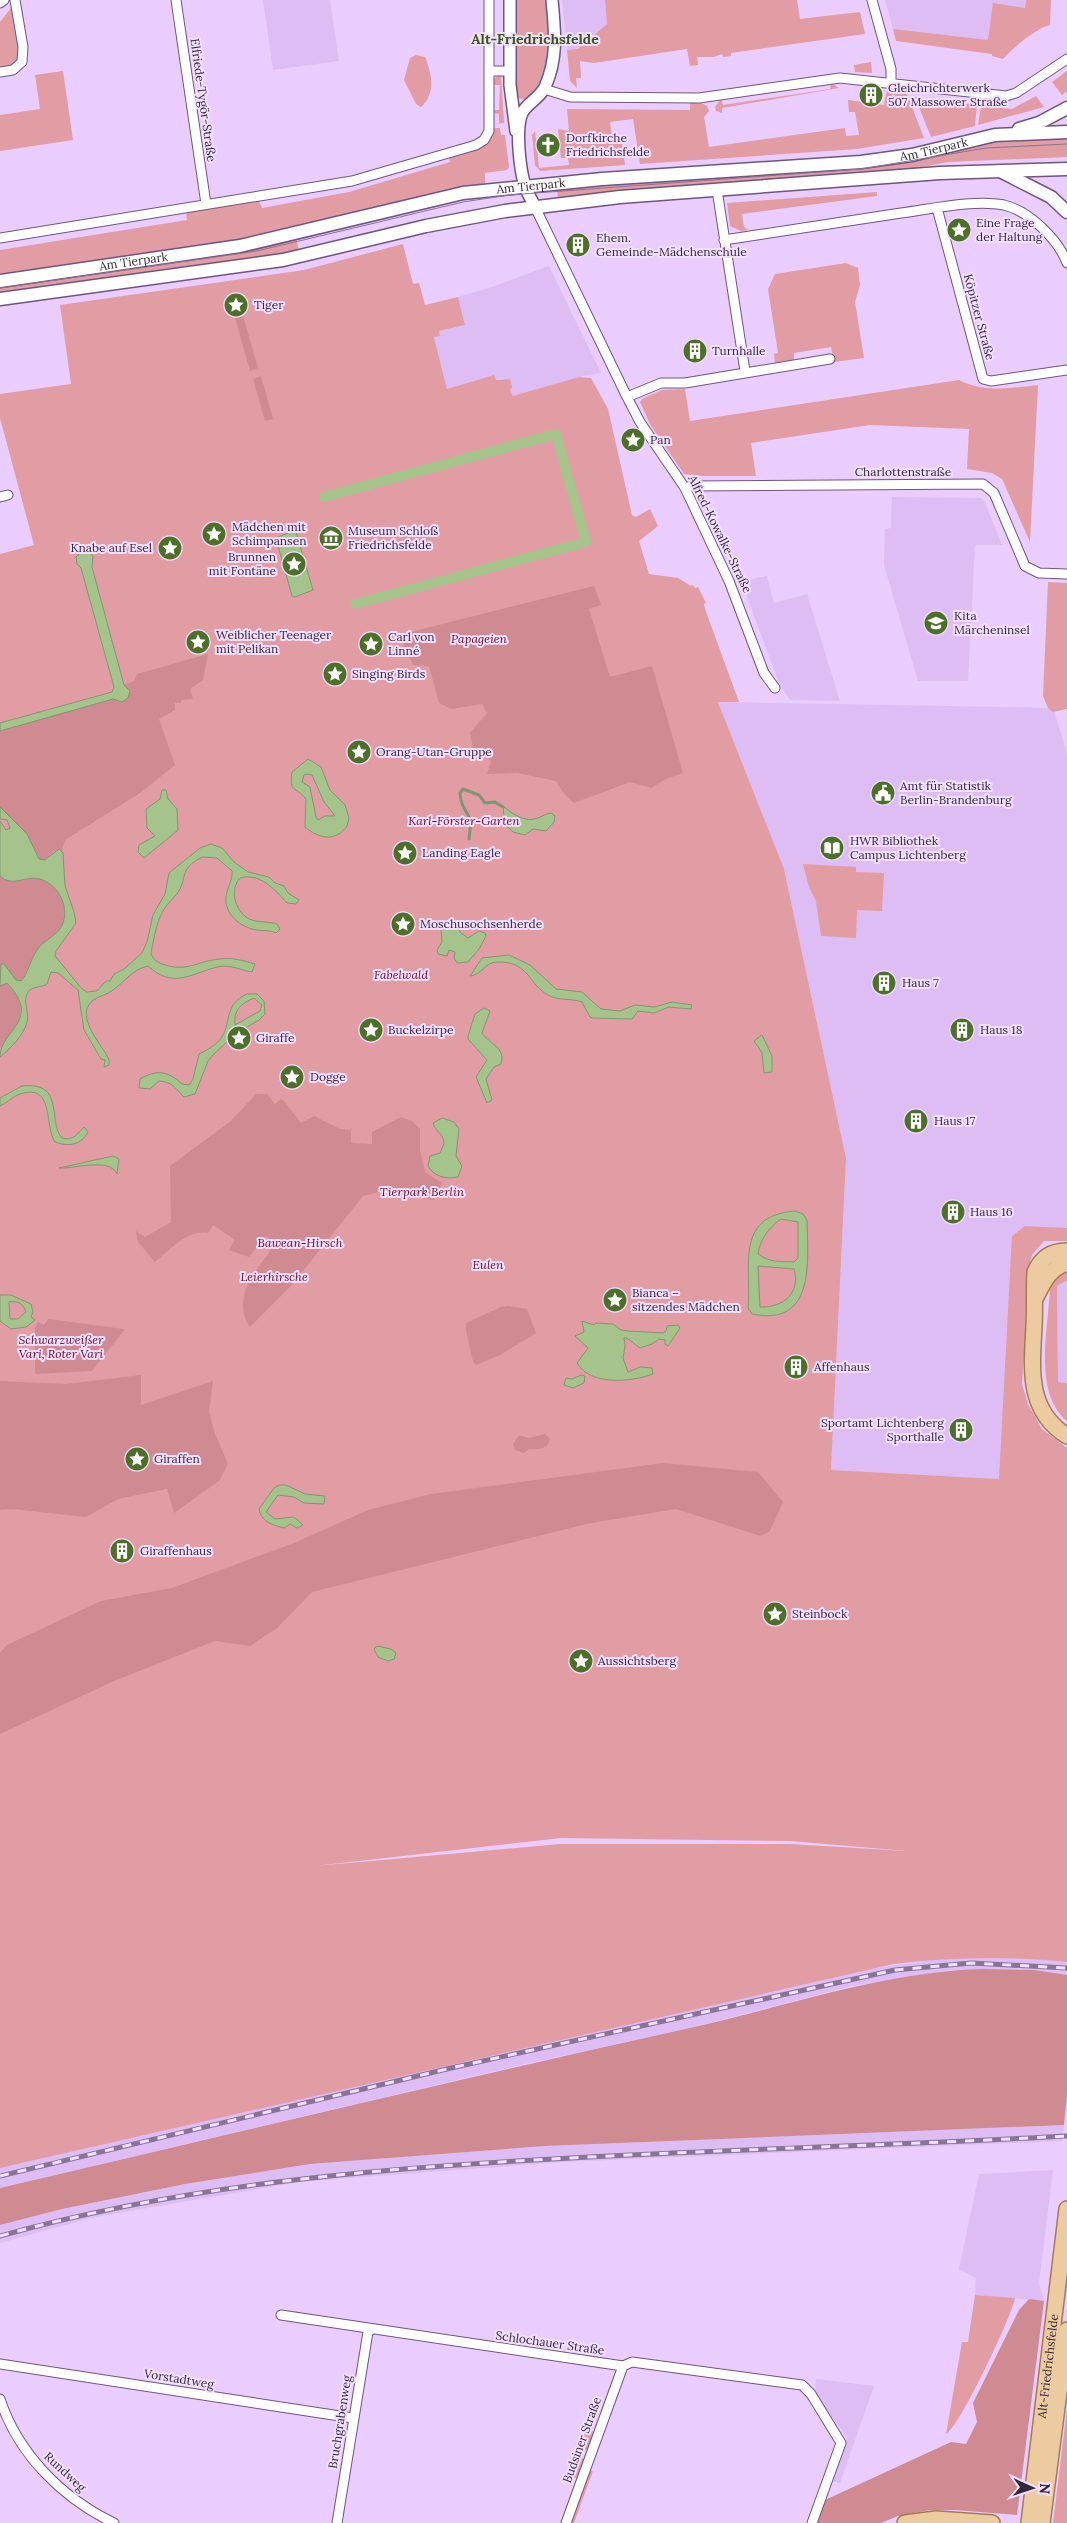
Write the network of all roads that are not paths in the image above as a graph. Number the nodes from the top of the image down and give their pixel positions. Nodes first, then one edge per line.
1 (4, 0) edge
2 (15, 0) edge
3 (176, 0) edge
4 (489, 0) edge
5 (510, 0) edge
6 (552, 0) edge
7 (872, 0) edge
8 (0, 4) edge
9 (1067, 59) edge
10 (489, 71) junction
11 (510, 71) junction
12 (0, 72) edge
13 (891, 82) junction
14 (544, 89) junction
15 (1067, 108) edge
16 (1067, 132) edge
17 (995, 135) junction
18 (519, 137) junction
19 (1067, 169) edge
20 (1002, 172) junction
21 (525, 186) junction
22 (717, 190) junction
23 (206, 204) junction
24 (535, 207) junction
25 (938, 208) junction
26 (1067, 212) edge
27 (0, 238) edge
28 (724, 240) junction
29 (1067, 263) edge
30 (0, 281) edge
31 (0, 299) edge
32 (830, 359) dead end
33 (1067, 370) edge
34 (745, 371) junction
35 (627, 397) junction
36 (684, 488) junction
37 (1067, 574) edge
38 (775, 688) dead end
39 (1067, 1251) edge
40 (1067, 1263) edge
41 (1035, 1298) junction
42 (1067, 1436) edge
43 (1067, 2209) edge
44 (281, 2315) dead end
45 (373, 2329) junction
46 (1067, 2330) edge
47 (0, 2364) edge
48 (623, 2366) junction
49 (0, 2399) edge
50 (353, 2418) junction
51 (114, 2523) edge
52 (337, 2523) edge
53 (566, 2523) edge
54 (812, 2523) edge
55 (905, 2523) edge
56 (992, 2523) edge
57 (1029, 2523) edge
58 (1042, 2523) edge

1 - 8 street
2 - 12 street
3 - 23 street, Elfriede-Tygör-Straße
4 - 10 street
5 - 11 street, Alfred-Kowalke-Straße
6 - 14 street, Alfred-Kowalke-Straße
7 - 13 street
9 - 13 street
10 - 11 street
10 - 23 street
11 - 18 street, Alfred-Kowalke-Straße
13 - 14 street
14 - 18 street, Alfred-Kowalke-Straße
15 - 17 main road
16 - 17 main road, Am Tierpark
17 - 21 main road, Am Tierpark
18 - 21 street, Alfred-Kowalke-Straße
19 - 20 main road, Am Tierpark
20 - 22 main road, Am Tierpark
20 - 26 main road
21 - 24 street, Alfred-Kowalke-Straße
21 - 30 main road, Am Tierpark
22 - 24 main road, Am Tierpark
22 - 28 street
23 - 27 street
24 - 31 main road, Am Tierpark
24 - 35 street, Alfred-Kowalke-Straße
25 - 28 street
25 - 29 street
25 - 33 street, Köpitzer Straße
28 - 34 street
32 - 34 street
34 - 35 street
35 - 36 street, Alfred-Kowalke-Straße
36 - 37 street, Charlottenstraße
36 - 38 street, Alfred-Kowalke-Straße
39 - 41 main road
40 - 41 main road
41 - 42 main road
43 - 57 main road, Alt-Friedrichsfelde
44 - 45 street, Schlochauer Straße
45 - 48 street, Schlochauer Straße
45 - 50 street, Bruchgrabenweg
46 - 58 main road, Alt-Friedrichsfelde
47 - 50 street, Vorstadtweg
48 - 53 street, Budsiner Straße
48 - 54 street, Schlochauer Straße
49 - 51 street, Rundweg
50 - 52 street, Bruchgrabenweg
55 - 56 main road

